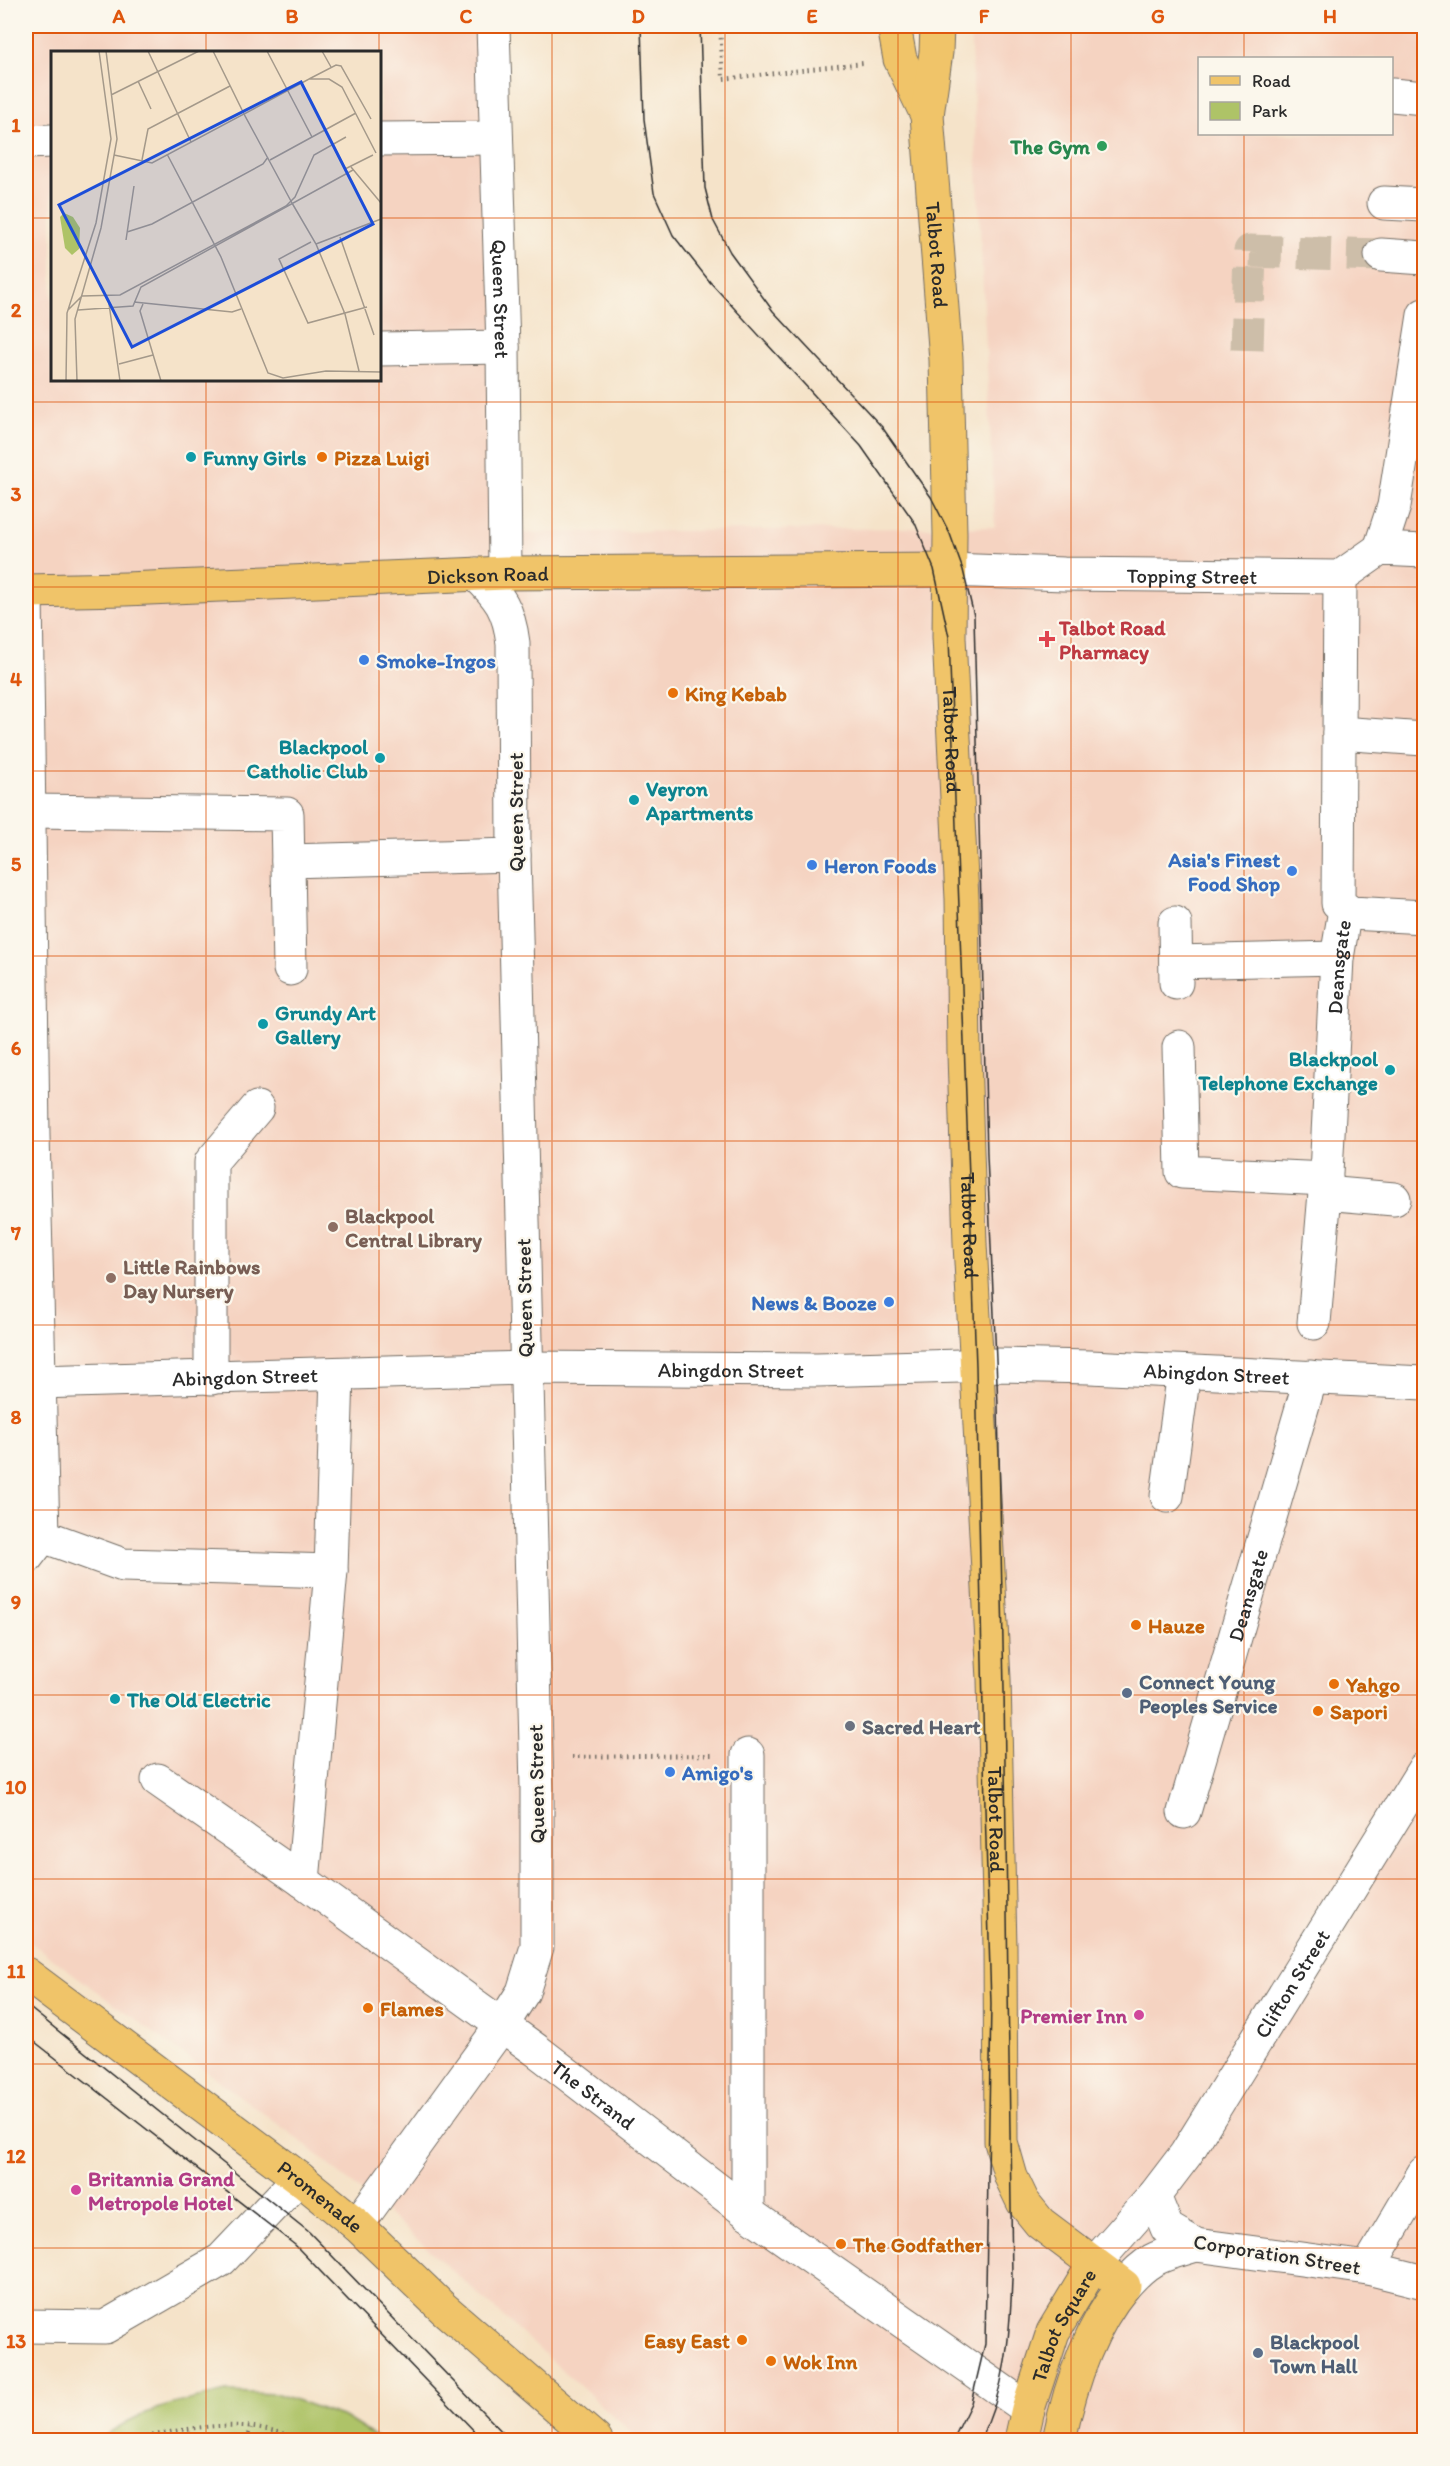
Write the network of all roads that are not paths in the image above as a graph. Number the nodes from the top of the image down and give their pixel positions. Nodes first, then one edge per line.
1 (493, 26) edge
2 (894, 26) edge
3 (937, 26) edge
4 (1393, 95) edge
5 (1425, 98) edge
6 (927, 115) junction
7 (496, 138) junction
8 (381, 139) edge
9 (51, 141) edge
10 (26, 142) edge
11 (1384, 203) dead end
12 (1425, 205) edge
13 (1381, 255) tunnel mouth
14 (1425, 258) edge
15 (1425, 315) edge
16 (1424, 323) edge
17 (503, 347) junction
18 (381, 349) edge
19 (1380, 549) junction
20 (1425, 551) edge
21 (949, 570) junction
22 (491, 574) junction
23 (1340, 577) junction
24 (26, 591) edge
25 (1339, 733) junction
26 (1425, 739) edge
27 (29, 811) junction
28 (514, 855) junction
29 (288, 861) junction
30 (1344, 910) junction
31 (1425, 917) edge
32 (1175, 923) dead end
33 (1337, 958) junction
34 (290, 969) dead end
35 (1179, 1047) dead end
36 (257, 1108) dead end
37 (29, 1135) edge
38 (1326, 1186) junction
39 (1394, 1199) dead end
40 (1314, 1323) dead end
41 (976, 1366) junction
42 (526, 1368) junction
43 (1184, 1372) junction
44 (338, 1374) junction
45 (1311, 1377) junction
46 (211, 1378) junction
47 (38, 1382) junction
48 (1425, 1383) edge
49 (1167, 1496) dead end
50 (34, 1547) edge
51 (331, 1571) junction
52 (748, 1755) road end
53 (1425, 1769) edge
54 (158, 1780) dead end
55 (1184, 1812) dead end
56 (303, 1881) junction
57 (26, 1974) edge
58 (502, 2025) junction
59 (1425, 2173) edge
60 (299, 2178) junction
61 (1154, 2196) junction
62 (748, 2213) junction
63 (357, 2225) junction
64 (1196, 2245) junction
65 (1094, 2264) junction
66 (1368, 2268) junction
67 (1425, 2282) edge
68 (1124, 2286) junction
69 (26, 2326) edge
70 (1028, 2409) junction
71 (596, 2440) edge
72 (1021, 2440) edge
73 (1059, 2440) edge

1 - 7 street, Queen Street
2 - 6 main road, Talbot Road
3 - 6 main road, Talbot Road
4 - 5 street
6 - 21 main road, Talbot Road
7 - 8 street
7 - 17 street, Queen Street
9 - 10 street
11 - 12 street
13 - 14 street
15 - 16 street
16 - 19 street
17 - 18 street
17 - 22 street, Queen Street
19 - 20 street
19 - 23 street
21 - 22 main road, Dickson Road
21 - 23 street, Topping Street
21 - 41 main road, Talbot Road
22 - 24 main road, Dickson Road
22 - 28 street, Queen Street
23 - 25 street, Deansgate
24 - 27 street
25 - 26 street
25 - 30 street, Deansgate
27 - 29 street
27 - 37 street
28 - 29 street
28 - 42 street, Queen Street
29 - 34 street
30 - 31 street
30 - 33 street, Deansgate
32 - 33 street
33 - 38 street, Deansgate
35 - 38 street
36 - 46 street
37 - 47 street
38 - 39 street
38 - 40 street, Deansgate
41 - 42 street, Abingdon Street
41 - 43 street, Abingdon Street
41 - 65 main road, Talbot Road
42 - 44 street, Abingdon Street
42 - 58 street, Queen Street
43 - 45 street, Abingdon Street
43 - 49 street
44 - 46 street, Abingdon Street
44 - 51 street
45 - 48 street, Abingdon Street
45 - 55 street, Deansgate
46 - 47 street, Abingdon Street
47 - 50 street
50 - 51 street
51 - 56 street
52 - 62 street
53 - 61 street, Clifton Street
54 - 56 street, The Strand
56 - 58 street, The Strand
57 - 60 main road, Promenade
58 - 62 street, The Strand
58 - 63 street, Queen Street
59 - 66 street
60 - 63 main road, Promenade
60 - 69 street
61 - 64 street, Corporation Street
61 - 65 street, Talbot Square
62 - 70 street, The Strand
63 - 71 main road, Promenade
64 - 66 street, Corporation Street
64 - 68 street, Talbot Square
65 - 68 main road, Talbot Road
65 - 70 main road, Talbot Square
66 - 67 street, Corporation Street
68 - 73 main road, Talbot Square
70 - 72 main road, Talbot Square

